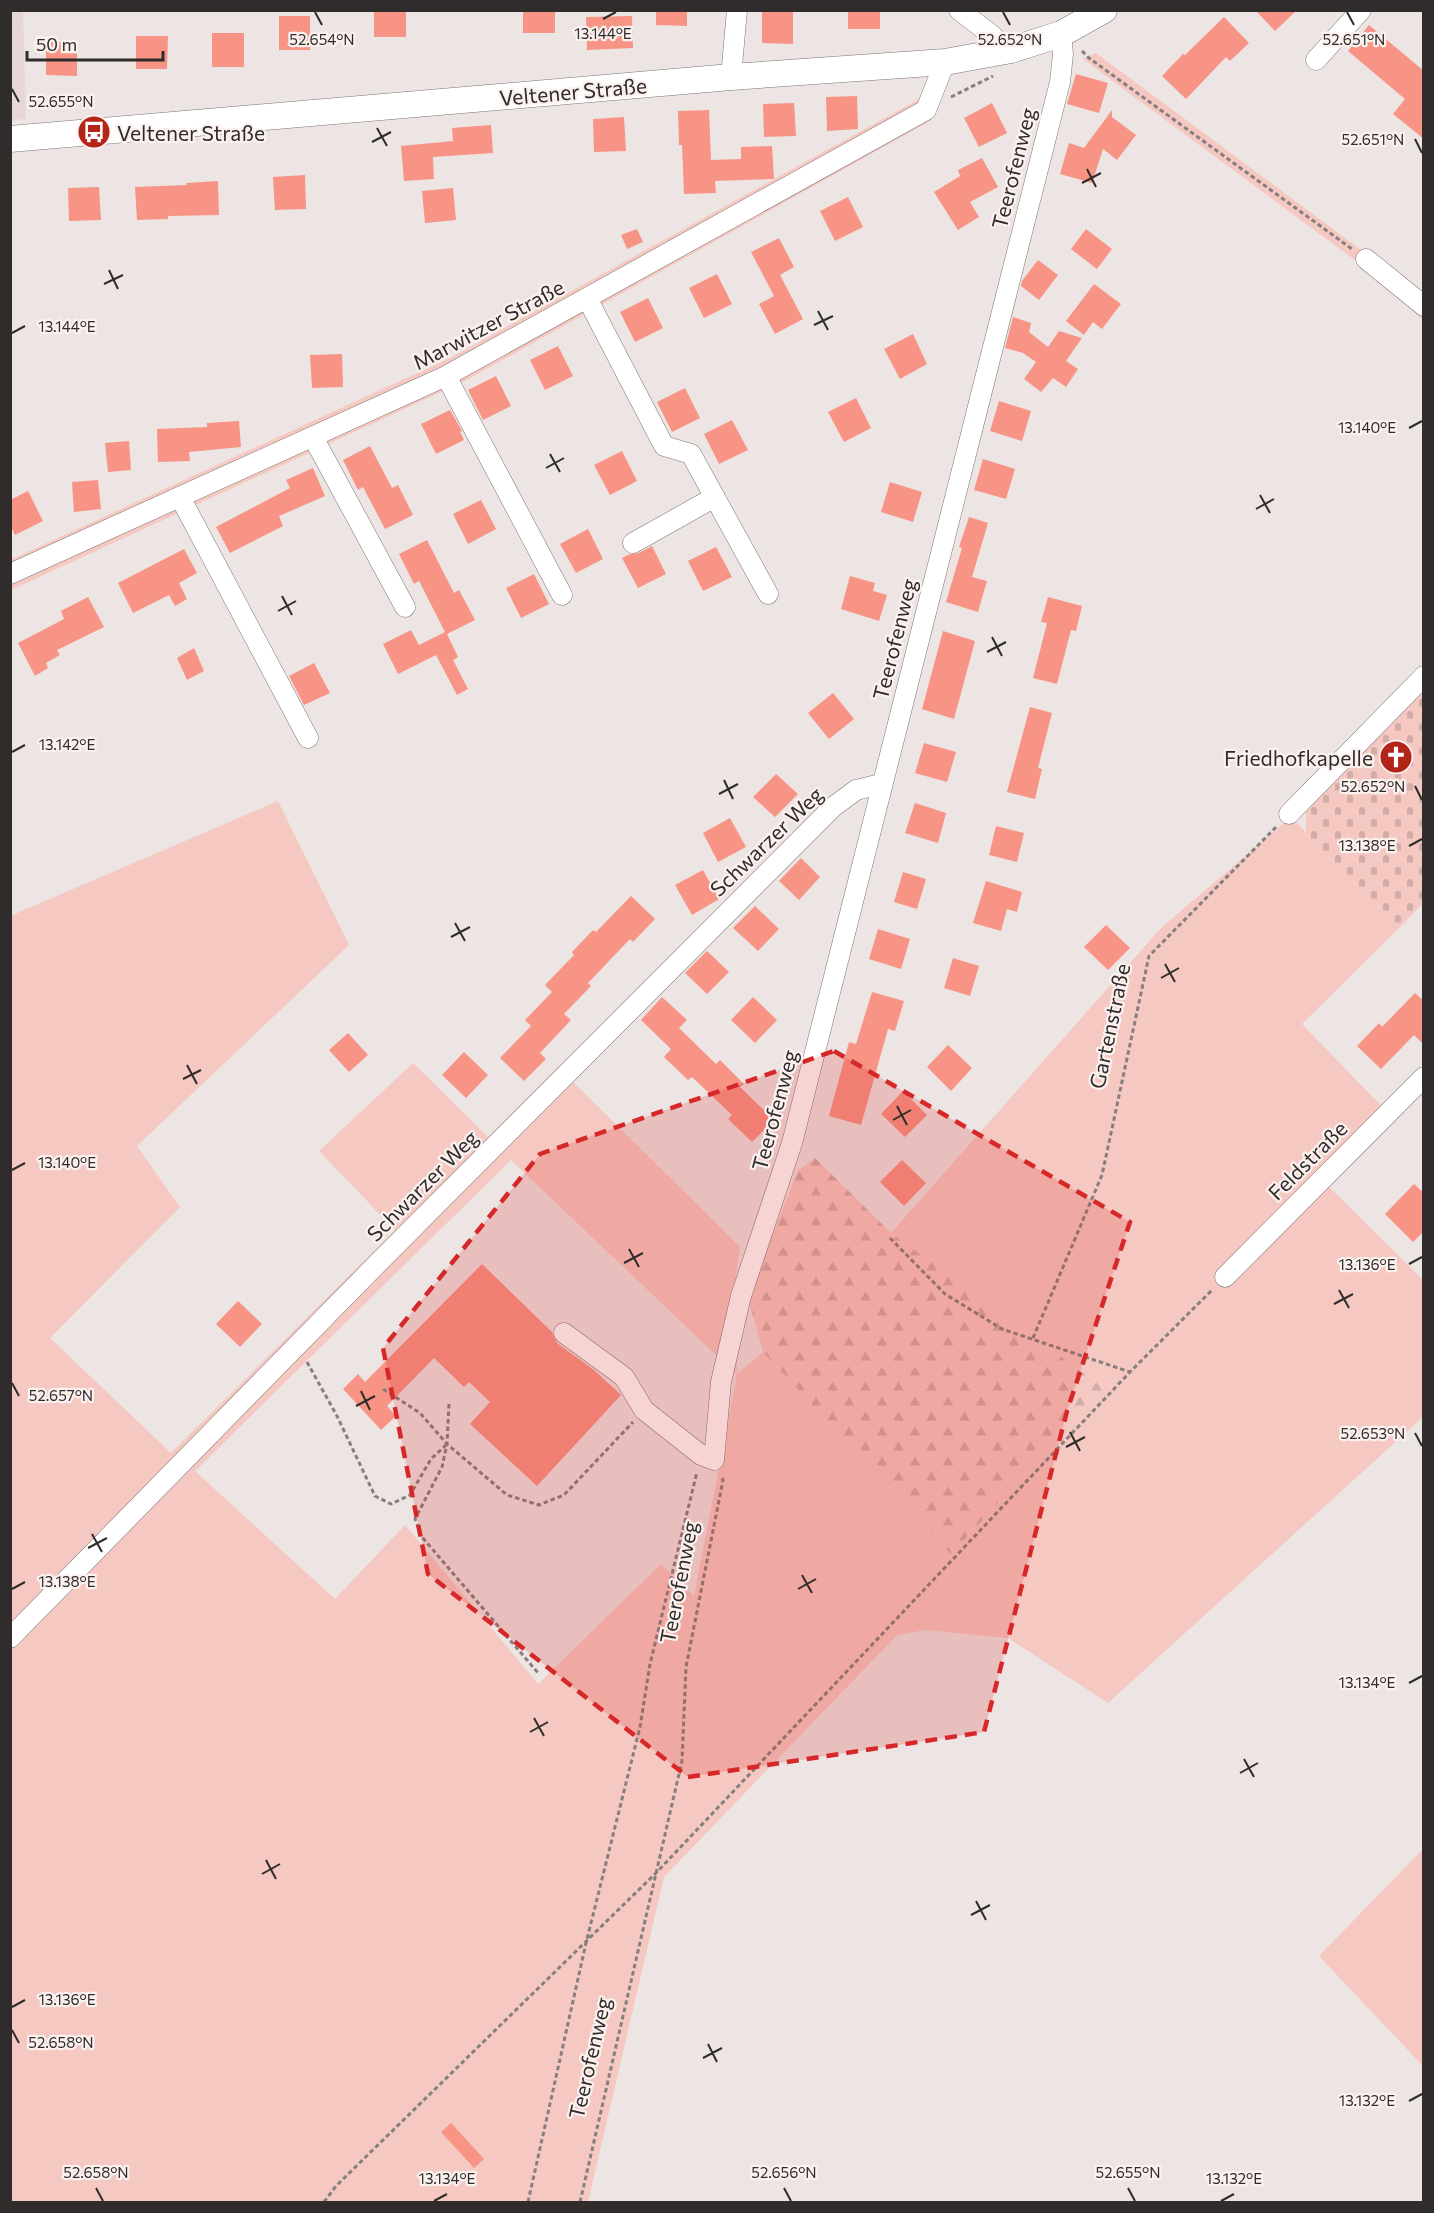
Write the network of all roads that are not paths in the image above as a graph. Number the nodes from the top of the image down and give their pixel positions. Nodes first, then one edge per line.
1 (737, 10) edge
2 (959, 10) edge
3 (1104, 10) edge
4 (1360, 10) edge
5 (993, 36) dead end
6 (1070, 42) junction
7 (1316, 60) dead end
8 (945, 62) junction
9 (731, 77) junction
10 (10, 139) edge
11 (1366, 259) road end
12 (587, 298) junction
13 (1424, 306) edge
14 (446, 376) junction
15 (313, 437) junction
16 (180, 497) junction
17 (715, 497) junction
18 (633, 543) dead end
19 (10, 573) edge
20 (768, 594) dead end
21 (562, 595) dead end
22 (405, 607) dead end
23 (1424, 676) edge
24 (308, 738) dead end
25 (881, 784) junction
26 (1289, 814) road end
27 (1424, 1077) edge
28 (1225, 1277) road end
29 (564, 1333) dead end
30 (10, 1638) edge

1 - 9 street
2 - 5 street
3 - 6 main road, Veltener Straße
4 - 7 street
6 - 8 main road, Veltener Straße
6 - 25 street, Teerofenweg
8 - 9 main road, Veltener Straße
8 - 12 street, Marwitzer Straße
9 - 10 main road, Veltener Straße
11 - 13 street
12 - 14 street, Marwitzer Straße
12 - 17 street
14 - 15 street, Marwitzer Straße
14 - 21 street
15 - 16 street, Marwitzer Straße
15 - 22 street
16 - 19 street, Marwitzer Straße
16 - 24 street
17 - 18 street
17 - 20 street
23 - 26 street
25 - 29 street, Teerofenweg
25 - 30 street, Schwarzer Weg
27 - 28 street, Feldstraße

